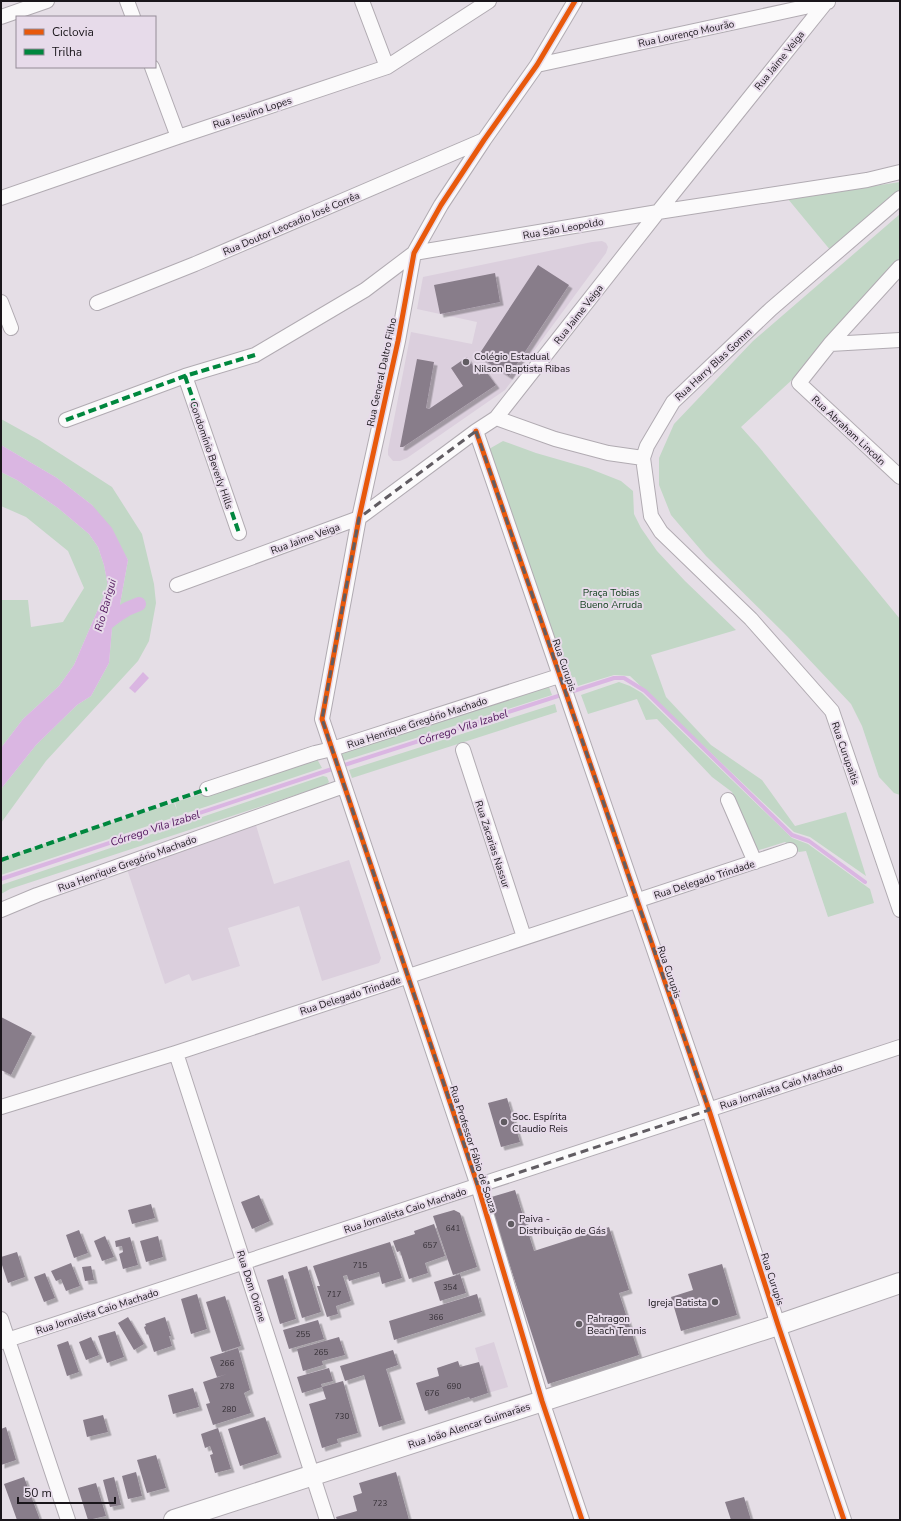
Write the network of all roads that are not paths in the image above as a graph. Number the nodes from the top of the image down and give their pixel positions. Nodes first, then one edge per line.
1 (47, 1) edge
2 (127, 1) edge
3 (362, 1) edge
4 (489, 1) edge
5 (575, 1) edge
6 (829, 1) edge
7 (133, 16) edge
8 (1, 17) edge
9 (537, 65) junction
10 (387, 67) junction
11 (152, 68) edge
12 (178, 137) junction
13 (484, 140) junction
14 (900, 172) edge
15 (1, 198) edge
16 (900, 198) edge
17 (658, 212) junction
18 (414, 253) junction
19 (900, 267) edge
20 (1, 302) edge
21 (97, 303) dead end
22 (11, 328) dead end
23 (900, 340) edge
24 (830, 344) junction
25 (185, 376) junction
26 (496, 418) junction
27 (66, 420) dead end
28 (476, 431) junction
29 (643, 458) junction
30 (900, 477) edge
31 (359, 518) junction
32 (239, 534) dead end
33 (177, 585) dead end
34 (561, 679) junction
35 (463, 750) dead end
36 (333, 753) junction
37 (342, 780) junction
38 (207, 790) dead end
39 (728, 800) dead end
40 (790, 850) dead end
41 (755, 862) junction
42 (636, 901) junction
43 (1, 910) edge
44 (900, 910) edge
45 (524, 937) junction
46 (407, 976) junction
47 (900, 1047) edge
48 (176, 1053) junction
49 (1, 1107) edge
50 (709, 1110) junction
51 (478, 1186) junction
52 (244, 1262) junction
53 (900, 1284) edge
54 (1, 1319) edge
55 (778, 1325) junction
56 (4, 1341) edge
57 (542, 1401) junction
58 (313, 1475) junction
59 (68, 1520) edge
60 (174, 1520) edge
61 (327, 1520) edge
62 (582, 1520) edge
63 (844, 1520) edge

1 - 8 street
2 - 7 street
3 - 10 street
4 - 10 street, Rua Jesuino Lopes
5 - 9 street, Rua General Daltro Filho
6 - 9 street, Rua Lourenço Mourão
6 - 17 street, Rua Jaime Veiga
9 - 13 street, Rua General Daltro Filho
10 - 12 street, Rua Jesuino Lopes
11 - 12 street
12 - 15 street, Rua Jesuino Lopes
13 - 18 street, Rua General Daltro Filho
13 - 21 street, Rua Doutor Leocadio José Corrêa
14 - 17 street, Rua São Leopoldo
16 - 29 street, Rua Harry Blas Gomm
17 - 18 street, Rua São Leopoldo
17 - 26 street, Rua Jaime Veiga
18 - 25 street, Rua São Leopoldo
18 - 31 street, Rua General Daltro Filho
19 - 24 street
20 - 22 street
23 - 24 street
24 - 30 street, Rua Abraham Lincoln
25 - 27 street
25 - 32 street, Condomínio Beverly Hills
26 - 28 street, Rua Jaime Veiga
26 - 29 street
28 - 31 street, Rua Jaime Veiga
28 - 34 street, Rua Curupis
29 - 44 street, Rua Curupaitis
31 - 33 street, Rua Jaime Veiga
31 - 36 street, Rua General Daltro Filho
34 - 36 street, Rua Henrique Gregório Machado
34 - 42 street, Rua Curupis
35 - 45 street, Rua Zacarias Nassur
36 - 37 street, Rua General Daltro Filho
36 - 38 street, Rua Henrique Gregório Machado
37 - 43 street, Rua Henrique Gregório Machado
37 - 46 street, Rua Professor Fábio de Souza
39 - 41 street
40 - 41 street, Rua Delegado Trindade
41 - 42 street, Rua Delegado Trindade
42 - 45 street, Rua Delegado Trindade
42 - 50 street, Rua Curupis
45 - 46 street, Rua Delegado Trindade
46 - 48 street, Rua Delegado Trindade
46 - 51 street, Rua Professor Fábio de Souza
47 - 50 street, Rua Jornalista Caio Machado
48 - 49 street, Rua Delegado Trindade
48 - 52 street, Rua Dom Orione
50 - 51 street, Rua Jornalista Caio Machado
50 - 55 street, Rua Curupis
51 - 52 street, Rua Jornalista Caio Machado
51 - 57 street, Rua Professor Fábio de Souza
52 - 56 street, Rua Jornalista Caio Machado
52 - 58 street, Rua Dom Orione
53 - 55 main road, Rua João Alencar Guimarães
54 - 56 street
55 - 57 main road, Rua João Alencar Guimarães
55 - 63 street, Rua Curupis
56 - 59 street
57 - 58 main road, Rua João Alencar Guimarães
57 - 62 street, Rua Professor Fábio de Souza
58 - 60 main road, Rua João Alencar Guimarães
58 - 61 street, Rua Dom Orione

